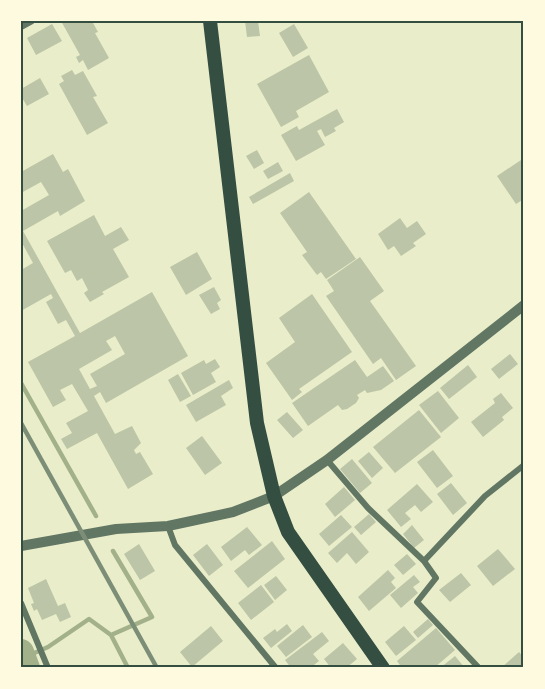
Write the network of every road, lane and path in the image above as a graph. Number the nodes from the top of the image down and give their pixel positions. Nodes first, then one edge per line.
1 (32, 21) edge
2 (210, 21) edge
3 (21, 27) edge
4 (524, 305) edge
5 (327, 460) junction
6 (524, 465) edge
7 (274, 496) junction
8 (168, 526) junction
9 (21, 546) edge
10 (424, 561) junction
11 (21, 603) edge
12 (48, 668) edge
13 (276, 668) edge
14 (383, 668) edge
15 (479, 668) edge

1 - 3 street
2 - 7 highway
4 - 5 street
5 - 7 street
5 - 10 street
6 - 10 street
7 - 8 street
7 - 14 highway
8 - 9 street
8 - 13 street
10 - 15 street
11 - 12 street

